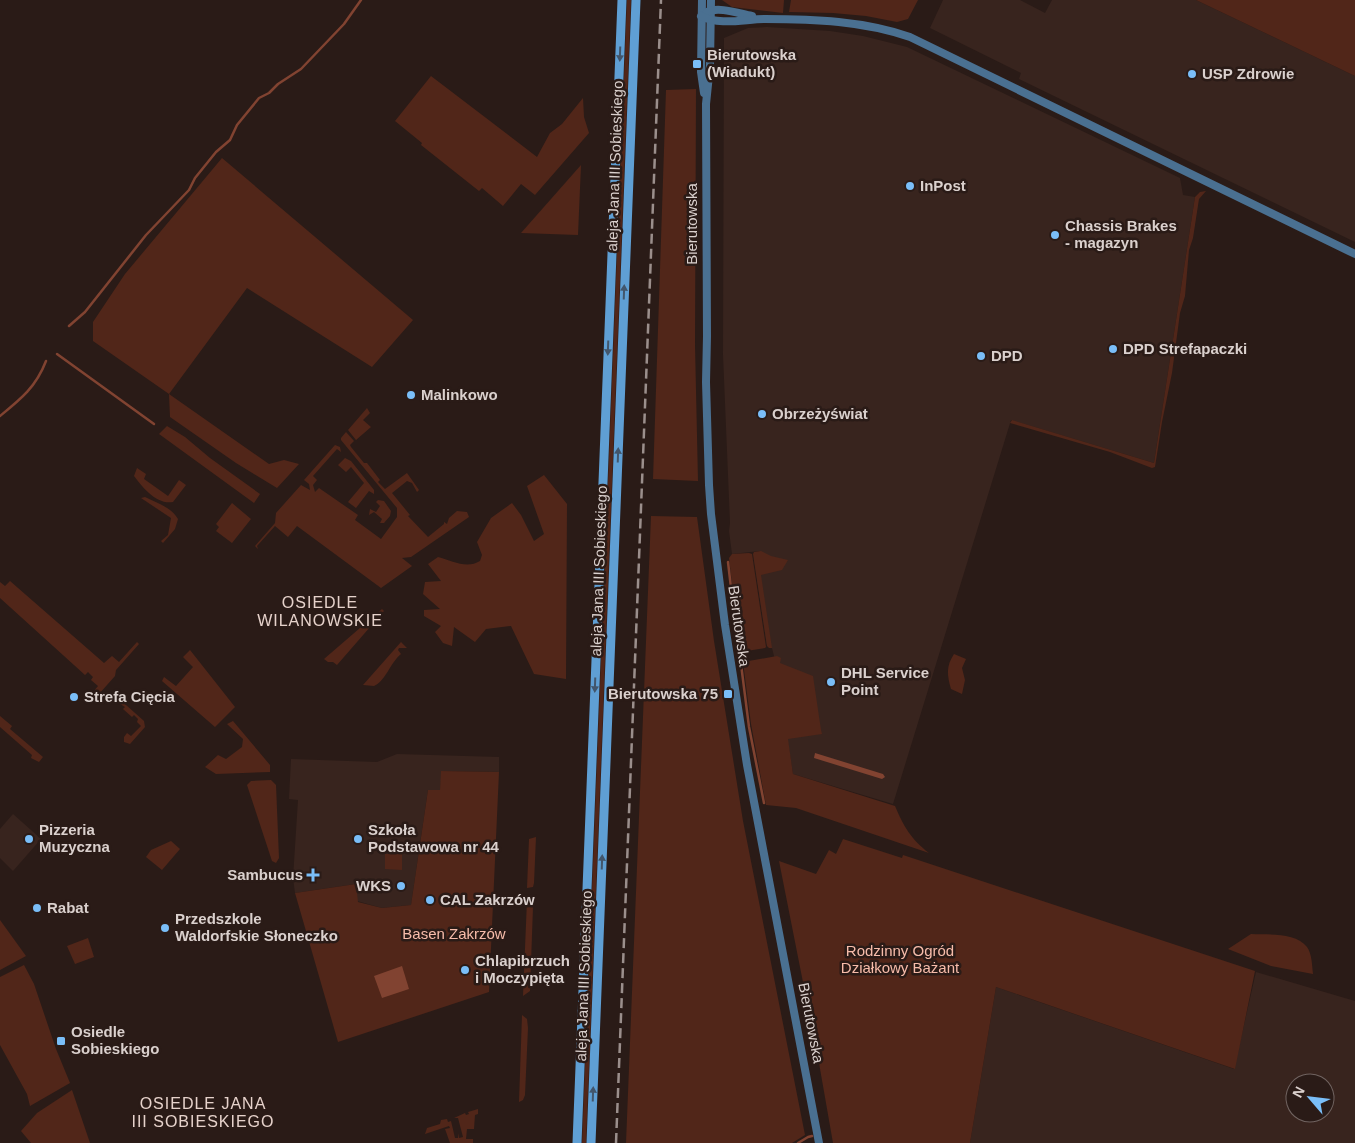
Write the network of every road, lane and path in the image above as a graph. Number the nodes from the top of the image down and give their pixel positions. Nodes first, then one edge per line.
1 (622, 0) edge
2 (636, 0) edge
3 (702, 0) edge
4 (711, 0) edge
5 (710, 10) junction
6 (702, 16) junction
7 (764, 19) junction
8 (710, 21) junction
9 (706, 104) junction
10 (1355, 254) edge
11 (577, 1143) edge
12 (591, 1143) edge
13 (819, 1143) edge

1 -> 11 main road, aleja Jana III Sobieskiego
12 -> 2 main road, aleja Jana III Sobieskiego
3 - 6 street, Bierutowska
4 - 5 street, Bierutowska
5 - 6 street
5 - 7 street
5 - 8 street, Bierutowska
6 - 8 street
6 - 9 street, Bierutowska
7 - 8 street
7 - 10 street
8 - 9 street, Bierutowska
9 - 13 street, Bierutowska

